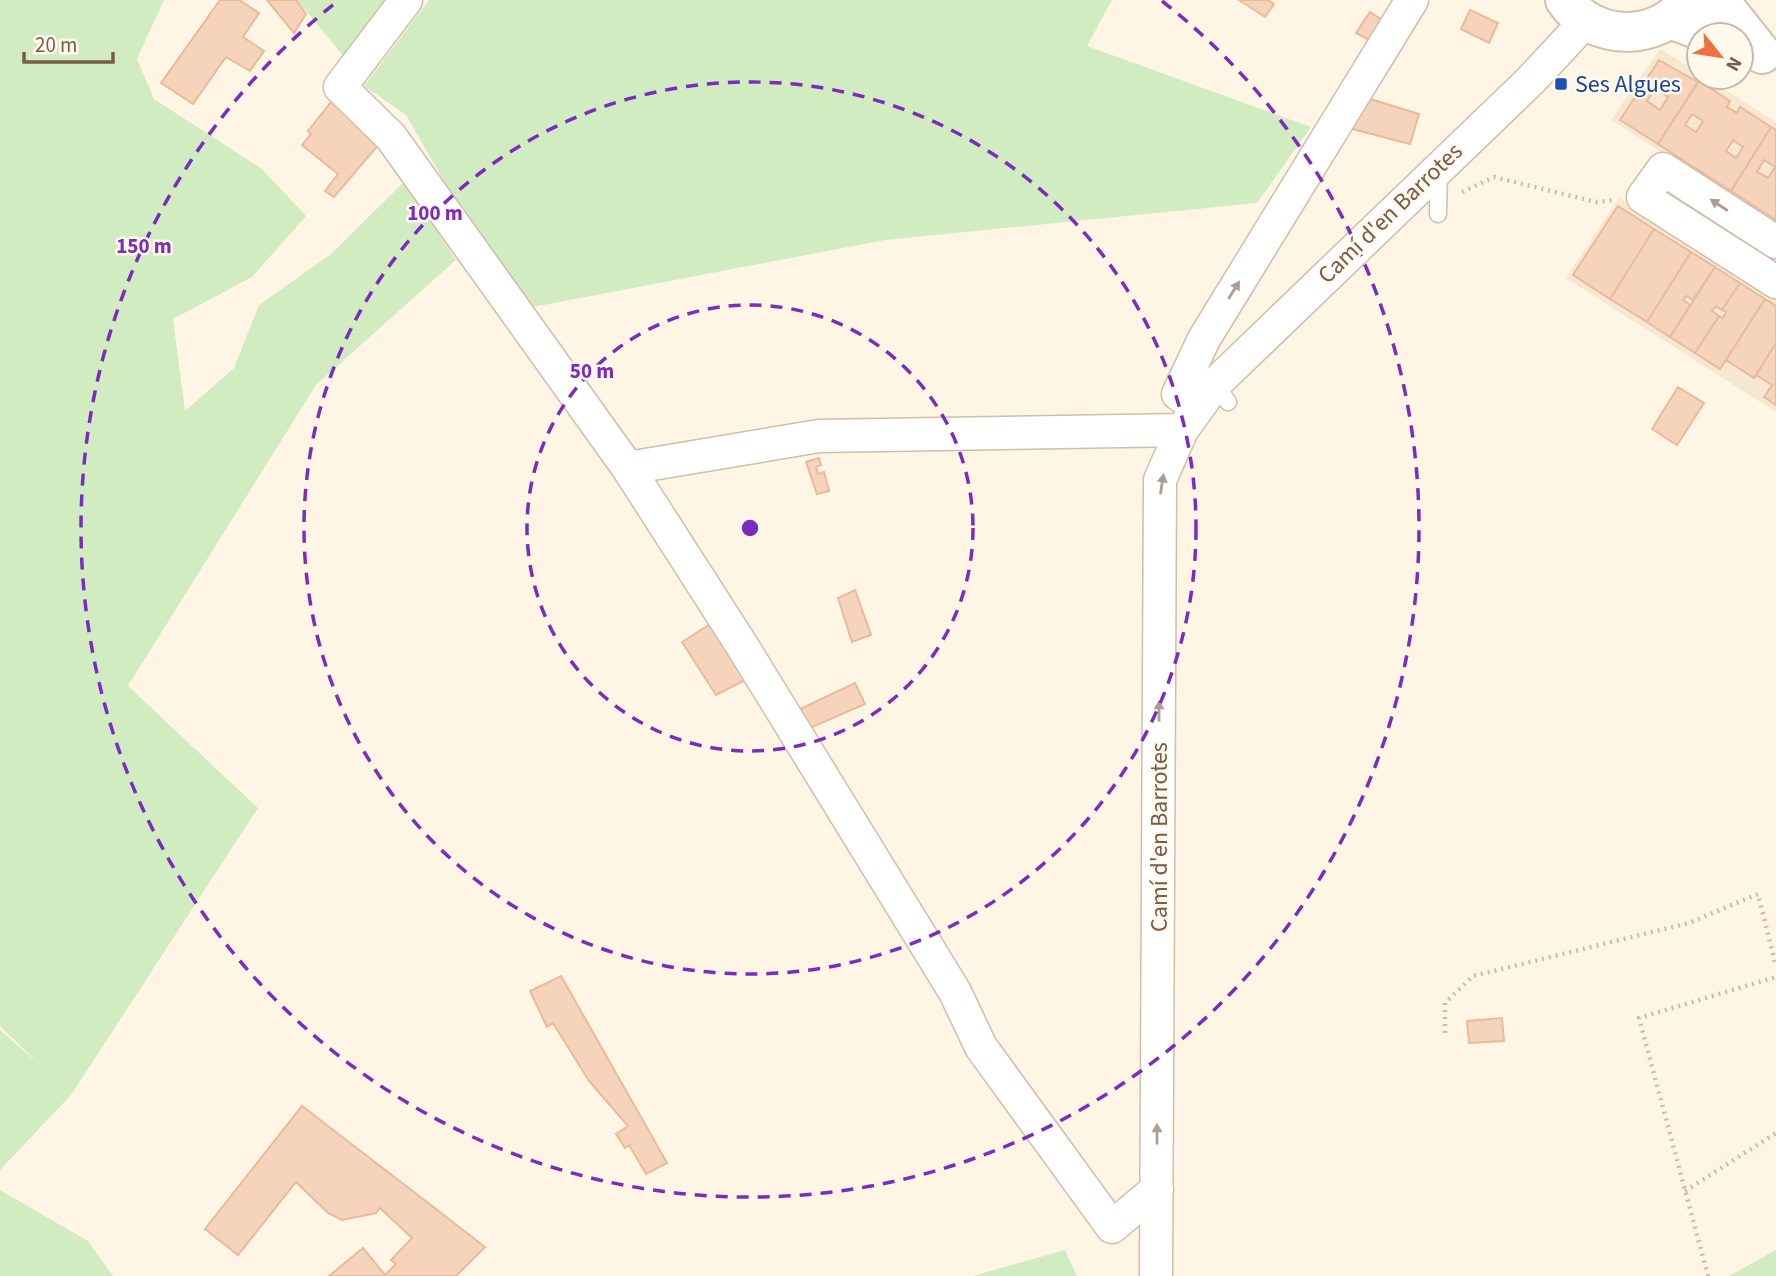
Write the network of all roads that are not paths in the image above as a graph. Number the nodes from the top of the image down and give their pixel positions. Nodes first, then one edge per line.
1 (406, 0) edge
2 (1412, 0) edge
3 (1719, 0) edge
4 (1679, 9) edge
5 (1576, 11) edge
6 (1695, 21) edge
7 (1760, 54) edge
8 (1440, 166) junction
9 (1438, 208) road end
10 (1776, 242) edge
11 (1776, 282) edge
12 (1206, 406) junction
13 (628, 468) junction
14 (1157, 1189) junction
15 (1156, 1276) edge

1 - 13 street
12 -> 2 street
3 - 7 main road
4 - 5 main road
4 - 6 main road
5 - 8 street, Camí d'en Barrotes
8 - 9 lane
8 - 12 street, Camí d'en Barrotes
10 -> 11 street
12 - 13 street
14 -> 12 street, Camí d'en Barrotes
13 - 14 street
14 - 15 street, Camí d'en Barrotes

